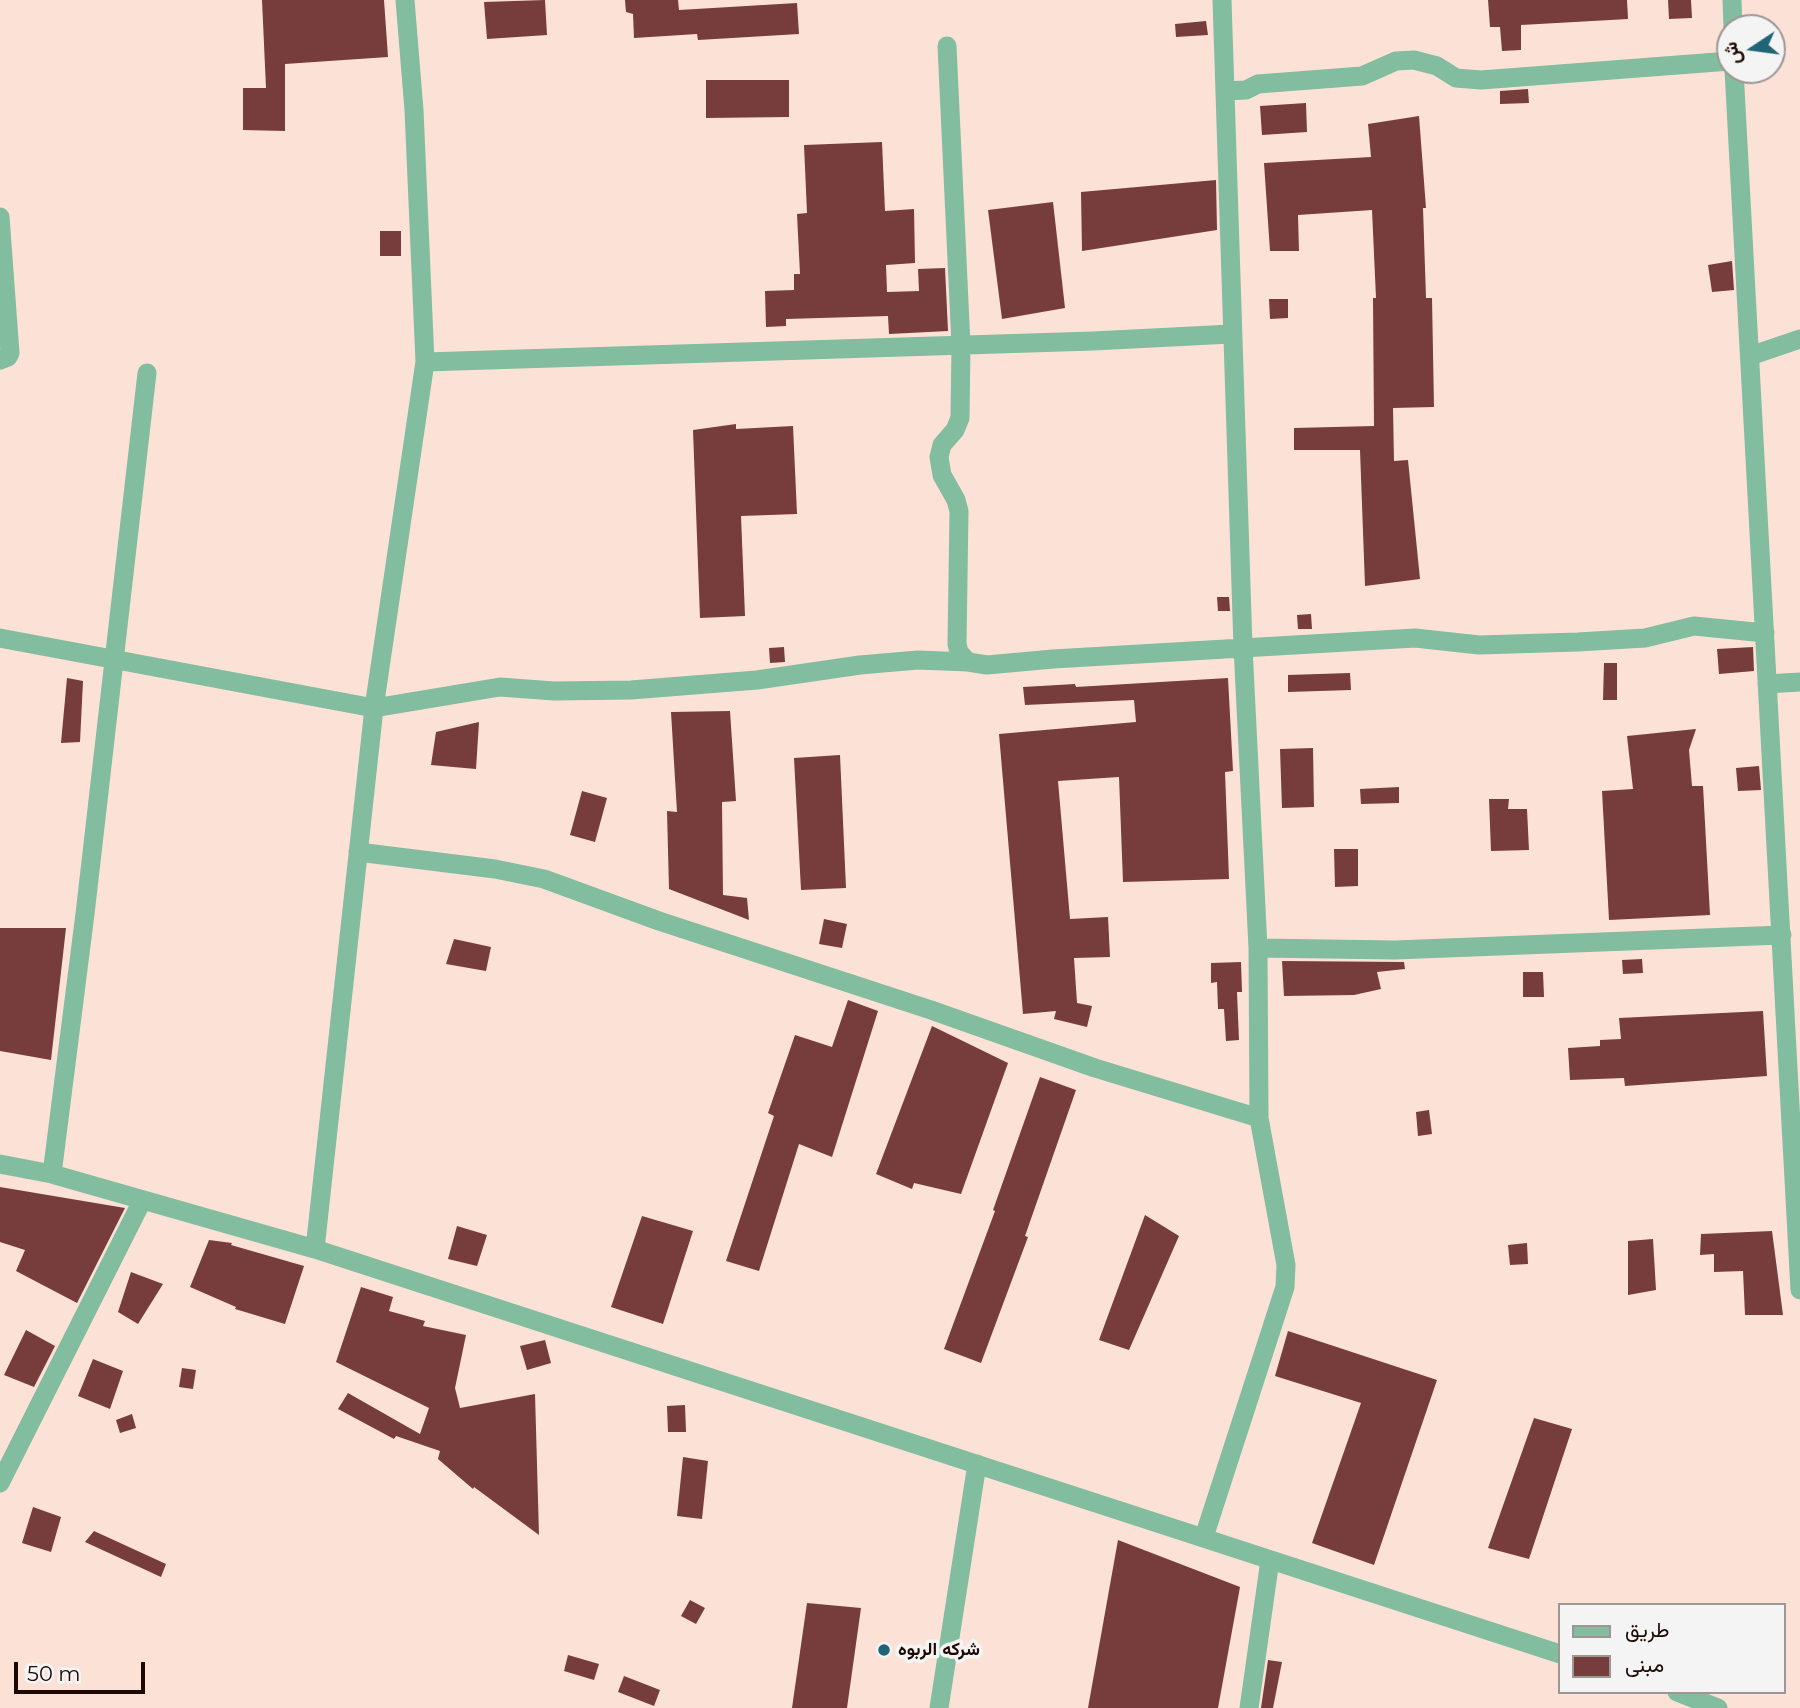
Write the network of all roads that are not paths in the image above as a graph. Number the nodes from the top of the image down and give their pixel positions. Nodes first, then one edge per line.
1 (405, 0) edge
2 (1222, 0) edge
3 (947, 46) dead end
4 (1716, 62) edge
5 (1735, 84) edge
6 (1225, 91) junction
7 (0, 216) edge
8 (1231, 334) junction
9 (1800, 339) edge
10 (961, 345) junction
11 (1750, 356) junction
12 (0, 360) edge
13 (425, 362) junction
14 (147, 373) dead end
15 (1765, 633) junction
16 (0, 638) edge
17 (1243, 647) junction
18 (115, 659) junction
19 (968, 662) junction
20 (1800, 682) edge
21 (1767, 684) junction
22 (374, 708) junction
23 (358, 852) junction
24 (1782, 935) junction
25 (1258, 948) junction
26 (1259, 1118) junction
27 (0, 1164) edge
28 (52, 1174) junction
29 (142, 1201) junction
30 (315, 1250) junction
31 (1800, 1290) edge
32 (977, 1464) junction
33 (0, 1483) edge
34 (1204, 1537) junction
35 (1270, 1560) junction
36 (1559, 1654) edge
37 (1682, 1694) edge
38 (939, 1708) edge
39 (1249, 1708) edge
40 (1718, 1708) edge

1 - 13 street
2 - 6 street
3 - 10 street
4 - 6 street
5 - 11 street
6 - 8 street
7 - 12 street
8 - 10 street
8 - 17 street
9 - 11 street
10 - 13 street
10 - 19 street
11 - 15 street
13 - 22 street
14 - 18 street
15 - 17 street
15 - 21 street
16 - 18 street
17 - 19 street
17 - 25 street
18 - 22 street
18 - 28 street
19 - 22 street
20 - 21 street
21 - 24 street
22 - 23 street
23 - 26 street
23 - 30 street
24 - 25 street
24 - 31 street
25 - 26 street
26 - 34 street
27 - 28 street
28 - 29 street
29 - 30 street
29 - 33 street
30 - 32 street
32 - 34 street
32 - 38 street
34 - 35 street
35 - 36 street
35 - 39 street
37 - 40 street

